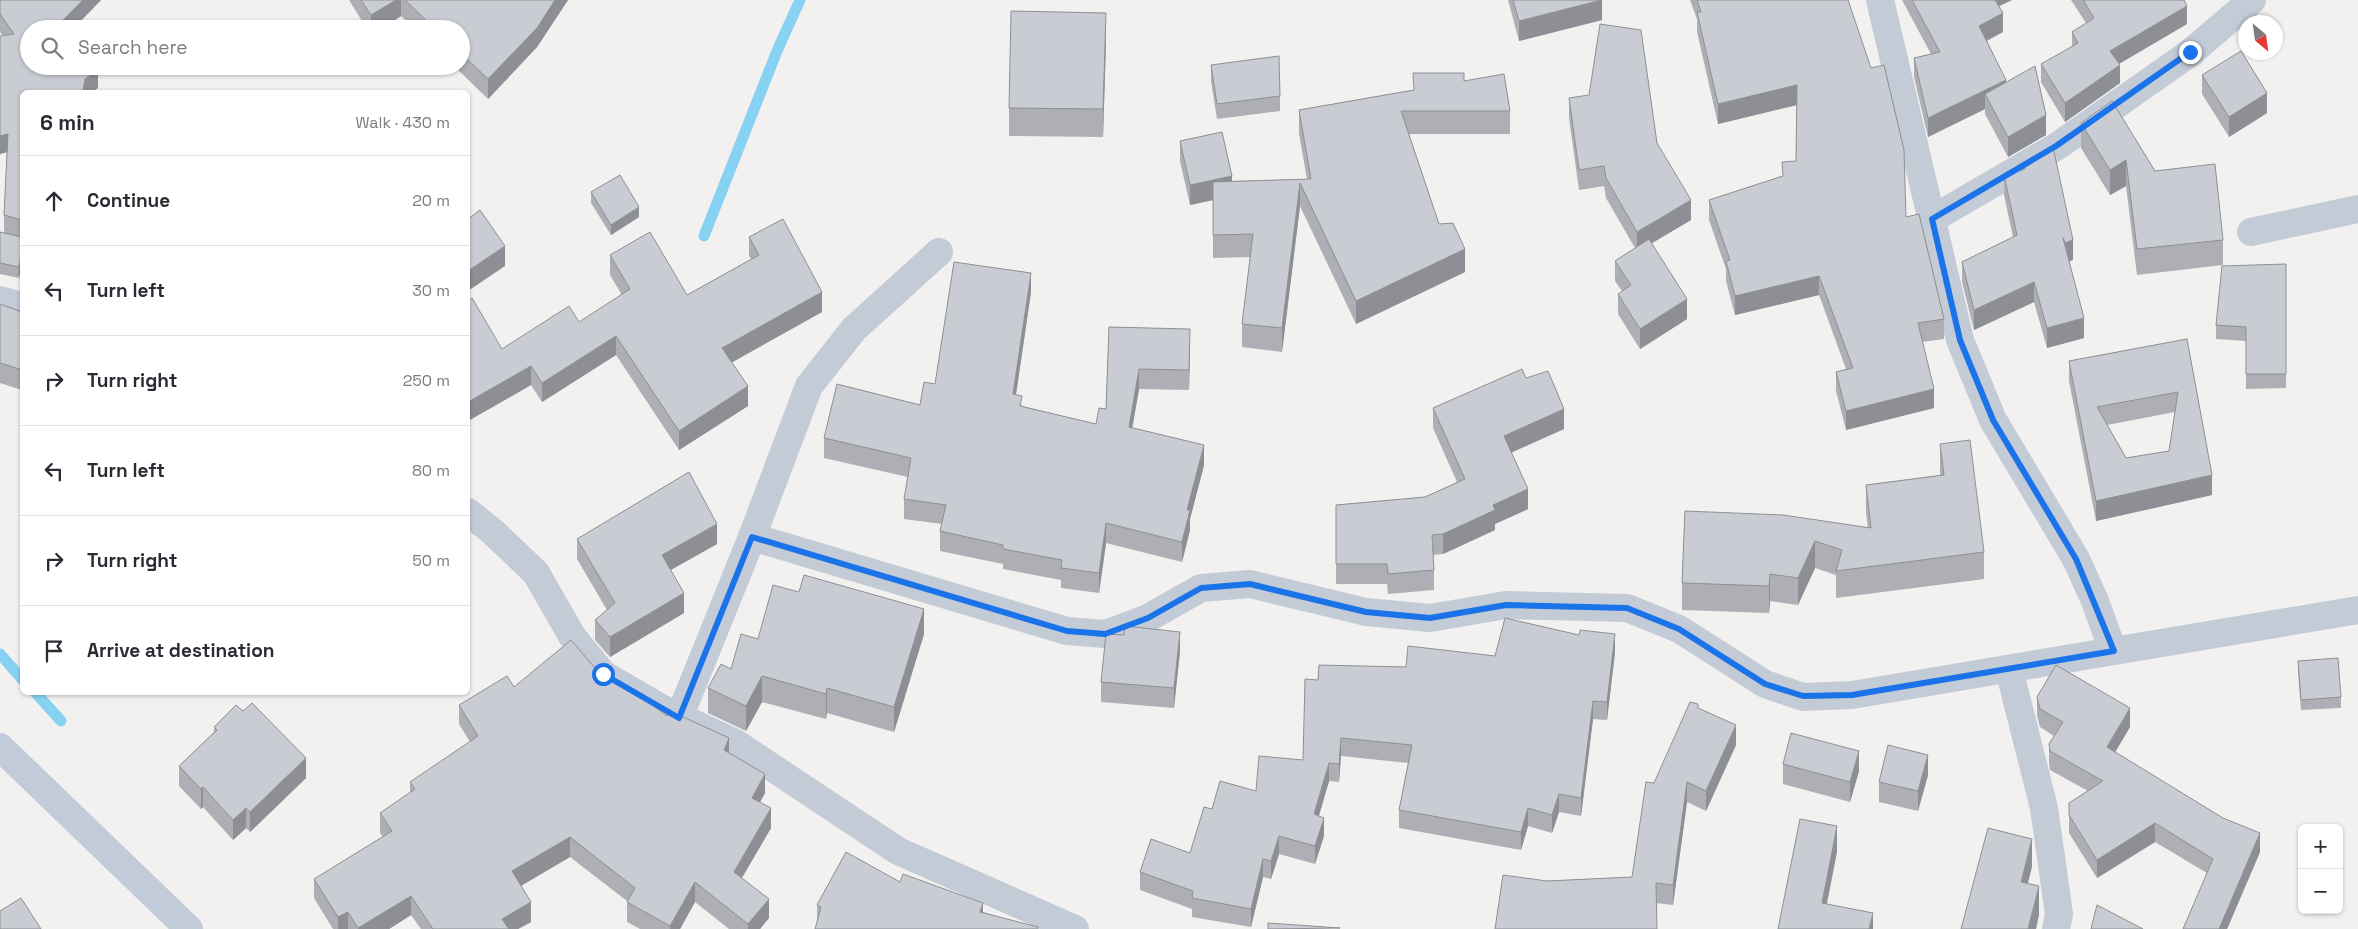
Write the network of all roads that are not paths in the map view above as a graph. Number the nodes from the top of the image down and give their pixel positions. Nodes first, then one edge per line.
1 (1880, 0) edge
2 (2252, 0) edge
3 (2358, 209) edge
4 (1932, 219) junction
5 (2250, 232) dead end
6 (939, 252) dead end
7 (0, 300) edge
8 (20, 305) edge
9 (470, 514) edge
10 (752, 537) junction
11 (2358, 610) edge
12 (2114, 651) junction
13 (2009, 669) junction
14 (679, 718) junction
15 (0, 747) edge
16 (188, 929) edge
17 (1075, 929) edge
18 (2056, 929) edge

1 - 4 street
2 - 4 street
3 - 5 street
4 - 12 street
6 - 10 street
7 - 8 street
9 - 14 street
10 - 13 street
10 - 14 street
11 - 12 street
12 - 13 street
13 - 18 street
14 - 17 street
15 - 16 street

